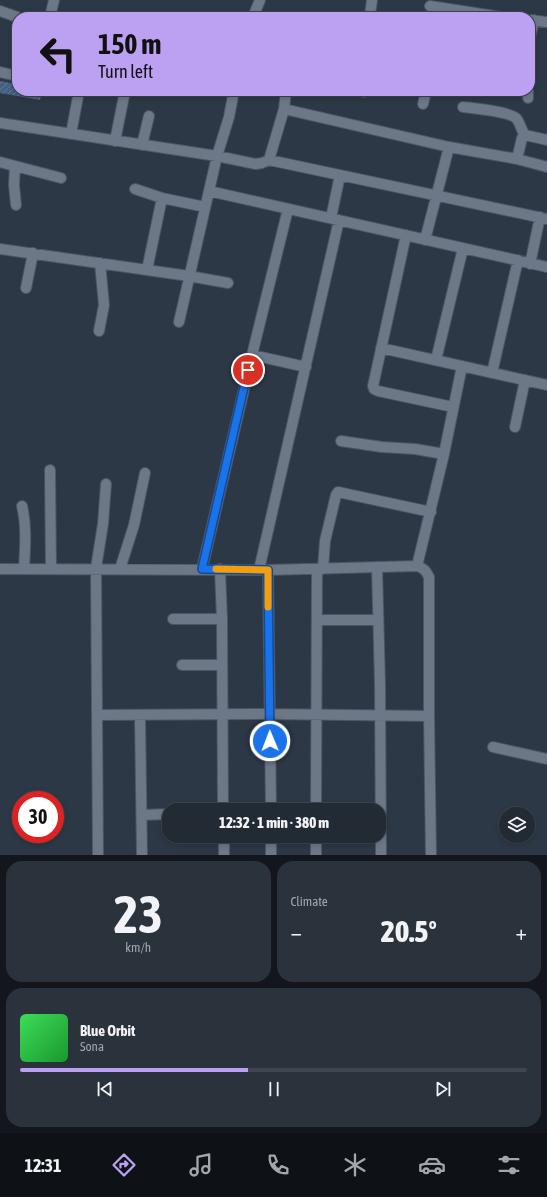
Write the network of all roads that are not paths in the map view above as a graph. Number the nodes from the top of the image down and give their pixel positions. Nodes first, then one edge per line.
1 (54, 0) edge
2 (260, 0) edge
3 (372, 0) edge
4 (430, 6) dead end
5 (0, 11) edge
6 (51, 12) edge
7 (255, 12) edge
8 (370, 12) edge
9 (441, 12) edge
10 (12, 15) edge
11 (535, 20) edge
12 (547, 22) edge
13 (0, 72) edge
14 (12, 75) edge
15 (78, 96) edge
16 (125, 96) edge
17 (233, 96) edge
18 (285, 96) edge
19 (425, 96) edge
20 (423, 104) dead end
21 (463, 107) dead end
22 (284, 109) junction
23 (149, 116) dead end
24 (0, 123) edge
25 (71, 134) junction
26 (525, 135) junction
27 (547, 140) edge
28 (115, 141) junction
29 (142, 145) junction
30 (449, 146) junction
31 (216, 156) junction
32 (517, 159) junction
33 (269, 160) junction
34 (0, 162) edge
35 (15, 166) junction
36 (547, 167) edge
37 (340, 175) junction
38 (60, 178) dead end
39 (135, 189) dead end
40 (209, 191) junction
41 (438, 196) junction
42 (162, 198) junction
43 (16, 205) dead end
44 (206, 207) junction
45 (288, 208) junction
46 (544, 218) edge
47 (335, 219) junction
48 (406, 235) junction
49 (425, 240) junction
50 (0, 248) edge
51 (463, 248) junction
52 (33, 253) junction
53 (518, 260) junction
54 (100, 263) junction
55 (530, 264) junction
56 (547, 267) edge
57 (147, 270) junction
58 (189, 276) junction
59 (228, 283) dead end
60 (26, 288) dead end
61 (179, 322) dead end
62 (99, 331) dead end
63 (381, 348) junction
64 (252, 355) junction
65 (436, 360) junction
66 (462, 366) junction
67 (306, 367) junction
68 (492, 373) junction
69 (525, 380) junction
70 (547, 385) edge
71 (453, 407) junction
72 (515, 427) dead end
73 (341, 440) dead end
74 (444, 454) junction
75 (50, 470) dead end
76 (145, 473) dead end
77 (106, 484) dead end
78 (22, 506) dead end
79 (430, 512) junction
80 (418, 566) junction
81 (377, 567) junction
82 (96, 568) junction
83 (120, 568) junction
84 (0, 569) edge
85 (24, 569) junction
86 (51, 569) junction
87 (202, 569) junction
88 (220, 569) junction
89 (320, 569) junction
90 (264, 570) junction
91 (173, 619) dead end
92 (222, 619) junction
93 (317, 620) junction
94 (378, 620) junction
95 (182, 664) dead end
96 (222, 665) junction
97 (222, 714) junction
98 (270, 714) junction
99 (317, 715) junction
100 (97, 716) junction
101 (140, 716) junction
102 (380, 716) junction
103 (429, 716) junction
104 (493, 747) dead end
105 (547, 759) edge
106 (223, 803) edge
107 (271, 803) edge
108 (316, 803) edge
109 (162, 814) edge
110 (142, 815) junction
111 (224, 843) edge
112 (271, 843) edge
113 (316, 843) edge
114 (98, 855) edge
115 (142, 855) edge
116 (224, 855) edge
117 (271, 855) edge
118 (316, 855) edge
119 (381, 855) edge
120 (431, 855) edge

1 - 6 street
2 - 7 street
3 - 8 street
4 - 9 street
5 - 10 street
11 - 12 street
13 - 14 street
15 - 25 street
16 - 28 street
17 - 31 street
18 - 22 street
19 - 20 street
21 - 26 street
22 - 30 street
22 - 33 street
23 - 29 street
24 - 25 street
25 - 28 street
26 - 27 street
26 - 32 street
28 - 29 street
29 - 31 street
30 - 32 street
30 - 41 street
31 - 33 street
31 - 40 street
32 - 36 street
33 - 37 street
34 - 35 street
35 - 38 street
35 - 43 street
37 - 41 street
37 - 47 street
39 - 42 street
40 - 44 street
40 - 45 street
41 - 46 street
41 - 49 street
42 - 44 street
42 - 57 street
44 - 58 street
45 - 47 street
45 - 64 street
46 - 55 street
47 - 48 street
47 - 67 street
48 - 49 street
48 - 63 street
49 - 51 street
50 - 52 street
51 - 53 street
51 - 65 street
52 - 54 street
52 - 60 street
53 - 55 street
53 - 68 street
54 - 57 street
54 - 62 street
55 - 56 street
57 - 58 street
58 - 59 street
58 - 61 street
63 - 65 street
63 - 71 street
64 - 67 street
64 - 87 street
65 - 66 street
66 - 68 street
66 - 71 street
67 - 90 street
68 - 69 street
69 - 70 street
69 - 72 street
71 - 74 street
73 - 74 street
74 - 79 street
75 - 86 street
76 - 83 street
77 - 82 street
78 - 85 street
79 - 80 street
79 - 89 street
80 - 81 street
80 - 103 street
81 - 89 street
81 - 94 street
82 - 83 street
82 - 86 street
82 - 100 street
83 - 87 street
84 - 85 street
85 - 86 street
87 - 88 street
88 - 90 street
88 - 92 street
89 - 90 street
89 - 93 street
90 - 98 street
91 - 92 street
92 - 96 street
93 - 94 street
93 - 99 street
94 - 102 street
95 - 96 street
96 - 97 street
97 - 98 street
97 - 101 street
97 - 106 street
98 - 99 street
98 - 107 street
99 - 102 street
99 - 108 street
100 - 101 street
100 - 114 street
101 - 110 street
102 - 103 street
102 - 119 street
103 - 120 street
104 - 105 street
109 - 110 street
110 - 115 street
111 - 116 street
112 - 117 street
113 - 118 street

